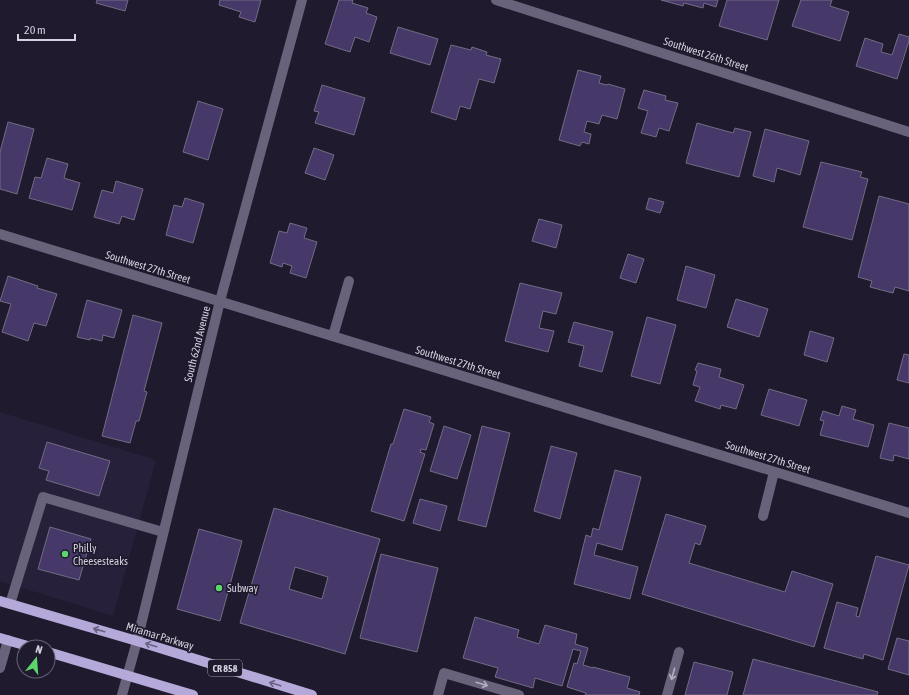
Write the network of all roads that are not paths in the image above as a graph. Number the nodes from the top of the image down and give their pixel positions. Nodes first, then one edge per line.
1 (302, 0) edge
2 (496, 0) edge
3 (909, 132) edge
4 (0, 234) edge
5 (349, 281) dead end
6 (220, 301) junction
7 (333, 336) junction
8 (774, 472) junction
9 (909, 513) edge
10 (763, 516) dead end
11 (163, 532) junction
12 (5, 602) edge
13 (4, 639) edge
14 (137, 641) junction
15 (16, 643) edge
16 (678, 652) dead end
17 (56, 654) edge
18 (0, 668) edge
19 (127, 675) junction
20 (122, 695) edge
21 (193, 695) edge
22 (312, 695) edge
23 (438, 695) edge
24 (519, 695) edge
25 (667, 695) edge

1 - 6 street, South 62nd Avenue
2 - 3 street, Southwest 26th Street
4 - 6 street, Southwest 27th Street
5 - 7 street
6 - 7 street, Southwest 27th Street
6 - 11 street, South 62nd Avenue
7 - 8 street, Southwest 27th Street
8 - 9 street, Southwest 27th Street
8 - 10 street
11 - 12 street
11 - 14 street, South 62nd Avenue
14 -> 12 main road, Miramar Parkway / CR 858
13 - 15 main road
13 - 18 street
14 - 19 street, South 62nd Avenue
22 -> 14 main road, Miramar Parkway / CR 858
16 -> 25 street
17 - 19 main road
19 - 20 street, South 62nd Avenue
19 - 21 main road
23 -> 24 street

